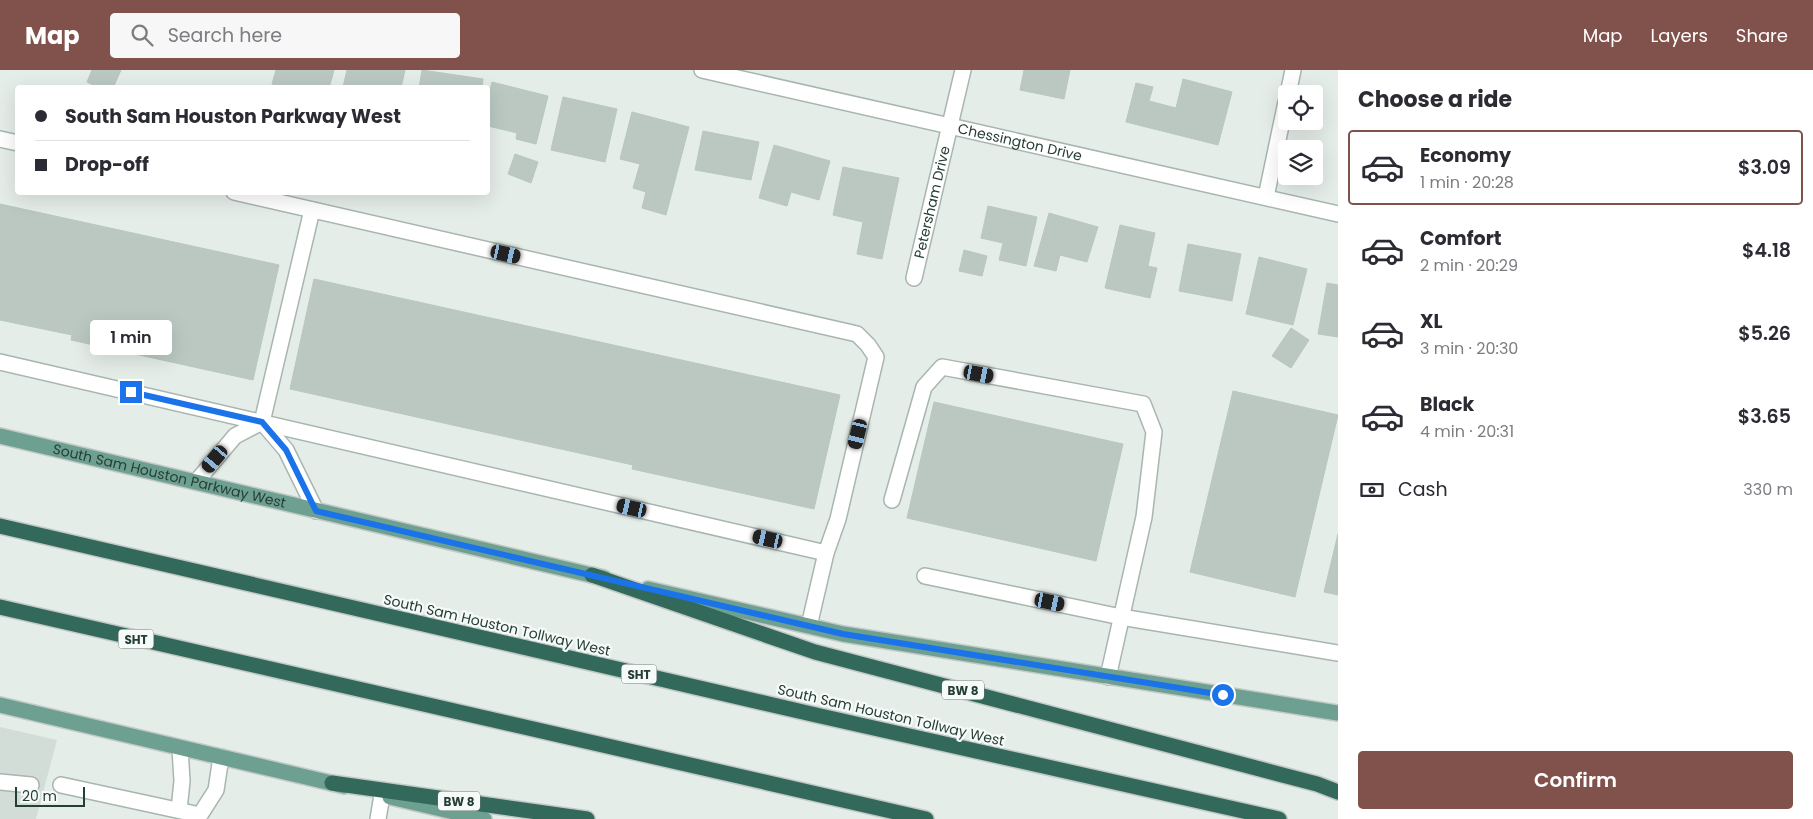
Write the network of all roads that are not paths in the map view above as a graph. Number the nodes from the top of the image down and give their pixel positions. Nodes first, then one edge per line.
1 (702, 70) edge
2 (963, 70) edge
3 (1293, 70) edge
4 (1290, 85) edge
5 (951, 127) junction
6 (1280, 130) edge
7 (0, 140) edge
8 (15, 142) edge
9 (247, 195) edge
10 (1266, 197) junction
11 (312, 210) junction
12 (1338, 214) edge
13 (914, 278) dead end
14 (0, 362) edge
15 (262, 422) junction
16 (0, 436) edge
17 (196, 482) junction
18 (892, 500) dead end
19 (316, 511) junction
20 (0, 526) edge
21 (826, 552) junction
22 (592, 575) junction
23 (925, 576) dead end
24 (0, 608) edge
25 (1121, 618) junction
26 (809, 626) junction
27 (1338, 653) edge
28 (1108, 676) junction
29 (0, 704) edge
30 (1338, 713) edge
31 (180, 748) junction
32 (222, 757) junction
33 (0, 782) edge
34 (332, 783) junction
35 (31, 785) dead end
36 (61, 785) dead end
37 (1338, 792) edge
38 (382, 795) junction
39 (179, 810) junction
40 (491, 812) edge
41 (378, 819) edge
42 (484, 819) edge
43 (587, 819) edge
44 (926, 819) edge
45 (1279, 819) edge

1 - 5 street, Chessington Drive
2 - 5 street, Petersham Drive
3 - 4 street
5 - 10 street, Chessington Drive
5 - 13 street, Petersham Drive
6 - 10 street
7 - 8 street
9 - 11 street
10 - 12 street, Chessington Drive
11 - 15 street
11 - 21 street
14 - 15 street
15 - 17 street
15 - 19 street
15 - 21 street
16 - 17 main road, South Sam Houston Parkway West / BW 8
17 - 19 main road, South Sam Houston Parkway West / BW 8
18 - 25 street
19 - 22 main road, South Sam Houston Parkway West / BW 8
20 - 45 highway, South Sam Houston Tollway West / SHT
21 - 26 street
22 - 26 main road, South Sam Houston Parkway West
22 - 37 highway, BW 8
23 - 25 street
24 - 44 highway, SHT
25 - 27 street
25 - 28 street
26 - 28 main road, South Sam Houston Parkway West
28 - 30 main road, South Sam Houston Parkway West
29 - 31 main road, BW 8
31 - 32 main road, BW 8
31 - 39 street
32 - 34 main road, BW 8
32 - 39 street
33 - 35 street
34 - 38 main road
34 - 40 highway, BW 8
36 - 39 street
38 - 41 street
38 - 42 main road
40 - 43 highway, BW 8

